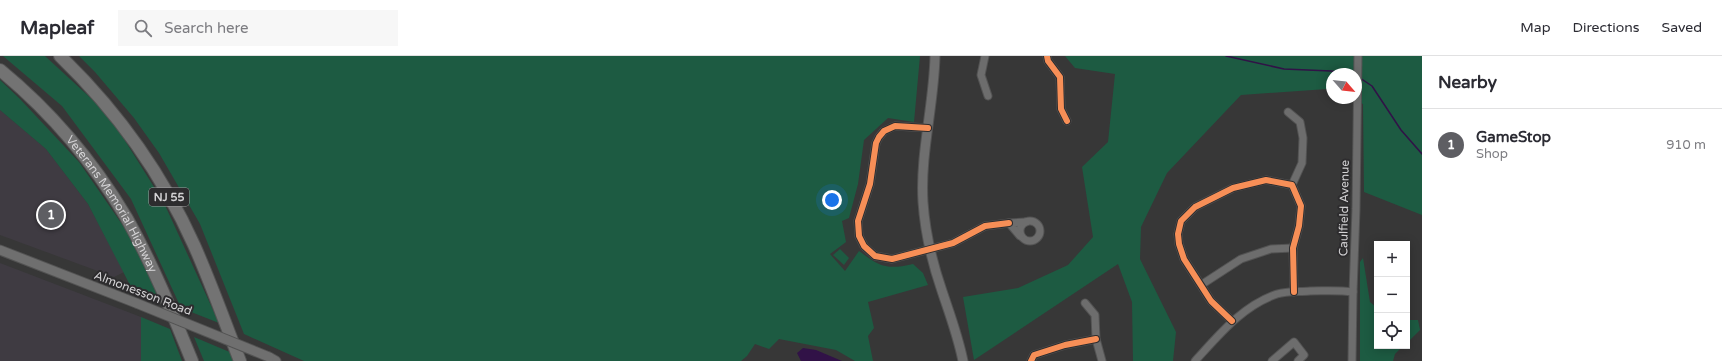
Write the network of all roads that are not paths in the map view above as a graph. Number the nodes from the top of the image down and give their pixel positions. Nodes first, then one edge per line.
1 (60, 56) edge
2 (935, 56) edge
3 (985, 56) edge
4 (1047, 56) edge
5 (1358, 56) edge
6 (0, 70) edge
7 (988, 96) dead end
8 (1288, 112) dead end
9 (1067, 121) dead end
10 (928, 128) junction
11 (1292, 185) junction
12 (1026, 222) junction
13 (1009, 223) junction
14 (1020, 236) junction
15 (1292, 248) junction
16 (0, 250) edge
17 (930, 250) junction
18 (1201, 285) junction
19 (1294, 292) junction
20 (1353, 292) junction
21 (1085, 303) dead end
22 (1232, 321) junction
23 (1096, 339) junction
24 (272, 359) edge
25 (1276, 360) edge
26 (192, 361) edge
27 (240, 361) edge
28 (963, 361) edge
29 (1031, 361) edge
30 (1102, 361) edge
31 (1195, 361) edge
32 (1298, 361) edge
33 (1352, 361) edge

1 - 27 highway, NJ 55
2 - 10 street
3 - 7 street
4 - 9 street
5 - 20 street, Caulfield Avenue
6 - 26 highway, Veterans Memorial Highway
8 - 11 street
10 - 17 street
10 - 17 street
11 - 15 street
11 - 18 street
12 - 13 street
12 - 14 street
12 - 14 street
13 - 14 street
13 - 17 street
15 - 18 street
15 - 19 street
16 - 24 street, Almonesson Road, bridge
17 - 28 street
18 - 22 street
19 - 20 street
19 - 22 street
20 - 33 street, Caulfield Avenue
21 - 23 street
22 - 31 street
23 - 29 street
23 - 30 street
25 - 32 street

